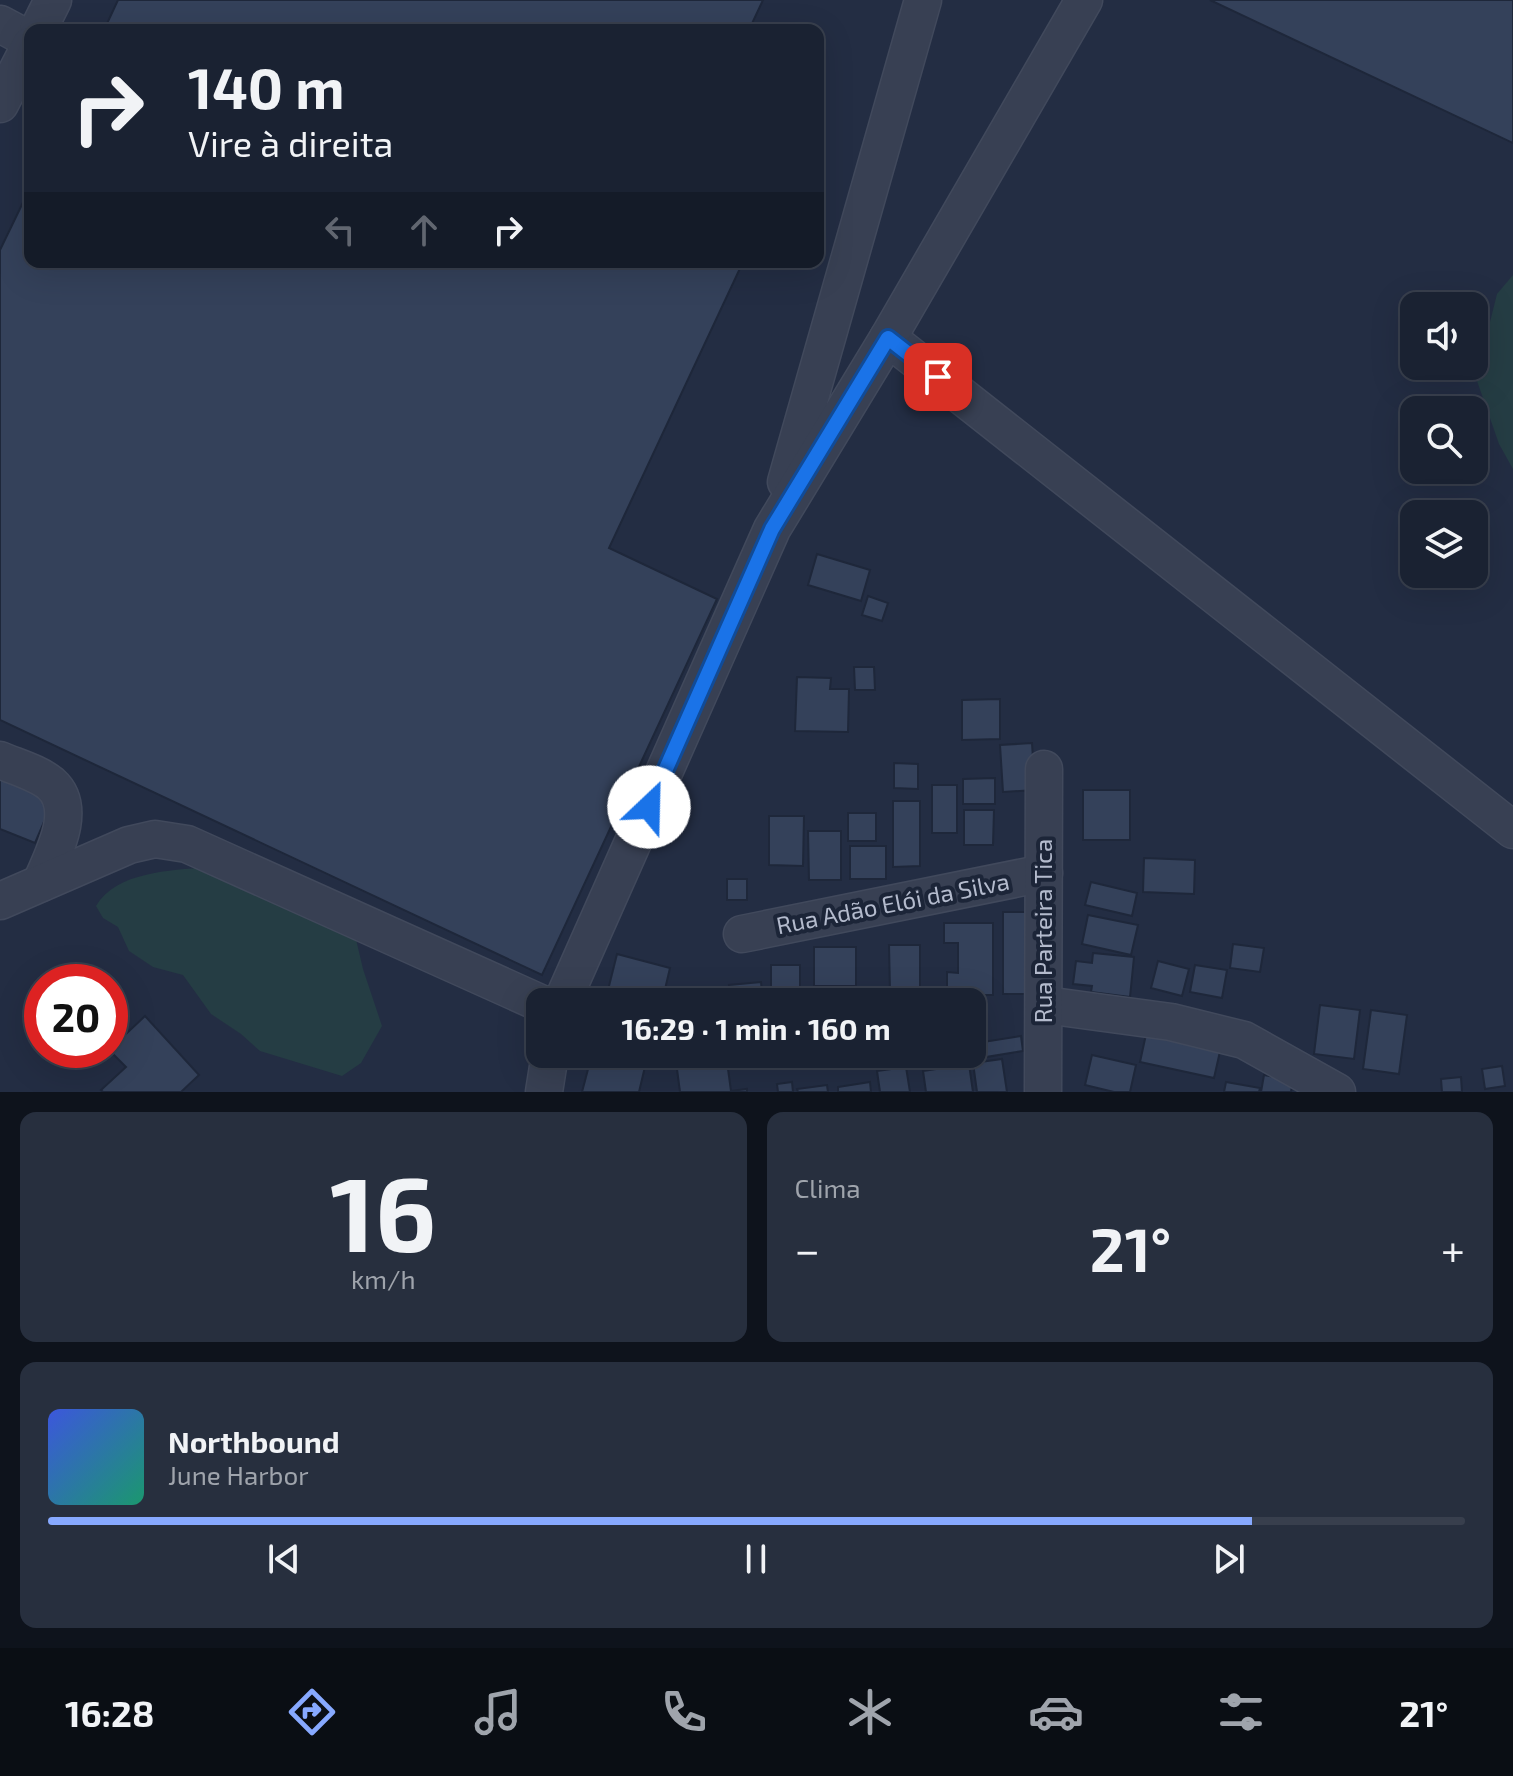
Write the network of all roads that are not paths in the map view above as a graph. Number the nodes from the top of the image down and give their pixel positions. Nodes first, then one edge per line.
1 (53, 0) edge
2 (923, 0) edge
3 (1084, 0) edge
4 (0, 24) edge
5 (41, 24) edge
6 (24, 39) edge
7 (24, 55) edge
8 (0, 104) edge
9 (888, 338) junction
10 (772, 529) junction
11 (0, 760) edge
12 (1044, 769) dead end
13 (1513, 830) edge
14 (1044, 873) junction
15 (41, 883) junction
16 (0, 901) edge
17 (742, 934) dead end
18 (568, 988) edge
19 (526, 997) edge
20 (1045, 1005) junction
21 (548, 1068) edge
22 (544, 1092) edge
23 (1043, 1092) edge
24 (1337, 1092) edge

1 - 5 street
2 - 10 street
3 - 9 street
4 - 6 street
7 - 8 street
9 - 10 street
9 - 13 street
10 - 18 street
11 - 15 street
12 - 14 street, Rua Parteira Tica
14 - 17 street, Rua Adão Elói da Silva
14 - 20 street, Rua Parteira Tica
15 - 16 street
15 - 19 street
20 - 23 street, Rua Parteira Tica
20 - 24 street
21 - 22 street

